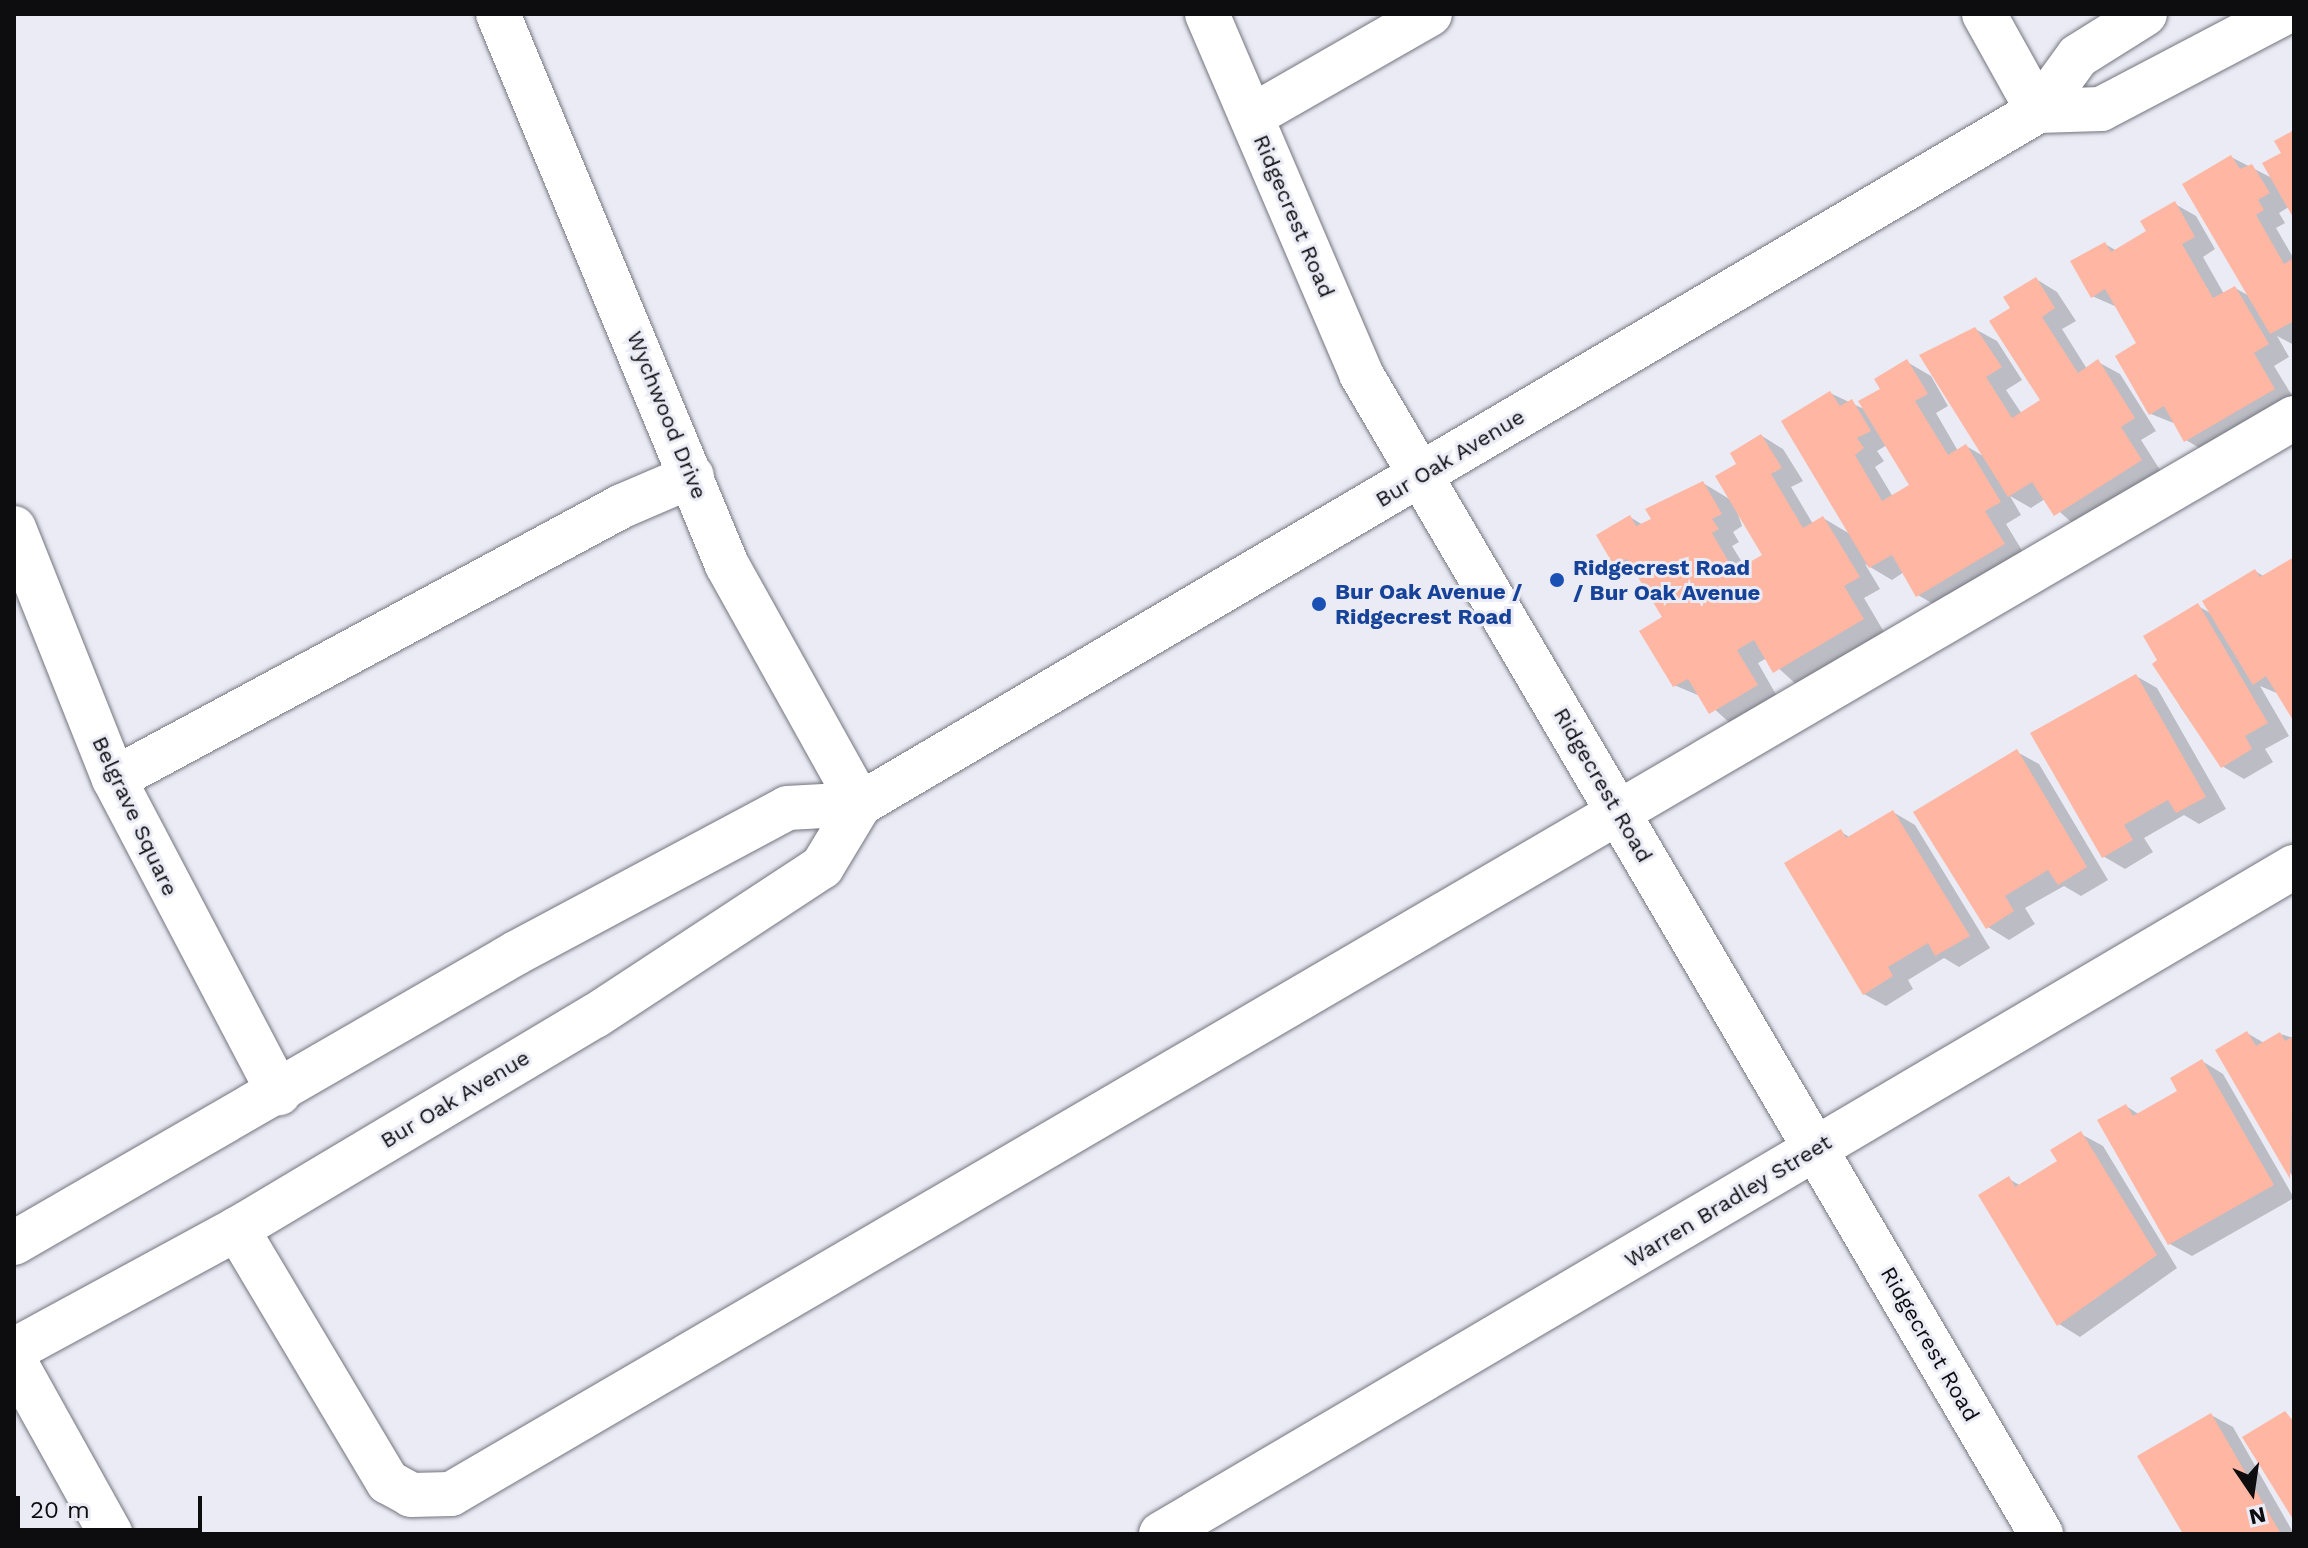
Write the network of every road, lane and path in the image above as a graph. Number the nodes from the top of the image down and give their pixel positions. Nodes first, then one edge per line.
1 (498, 14) edge
2 (1207, 14) edge
3 (1430, 14) edge
4 (1984, 14) edge
5 (2145, 14) edge
6 (2282, 14) edge
7 (2038, 111) junction
8 (1252, 116) junction
9 (2294, 418) edge
10 (1421, 475) junction
11 (692, 476) junction
12 (14, 528) edge
13 (114, 779) junction
14 (860, 804) junction
15 (1621, 816) junction
16 (2294, 867) edge
17 (279, 1093) junction
18 (1816, 1149) junction
19 (237, 1229) junction
20 (14, 1243) edge
21 (14, 1350) edge
22 (14, 1360) edge
23 (111, 1534) edge
24 (1161, 1534) edge
25 (2041, 1534) edge

1 - 11 street, Wychwood Drive
2 - 8 street, Ridgecrest Road
3 - 8 street
4 - 7 street
5 - 7 street, Bur Oak Avenue
6 - 7 street, Bur Oak Avenue
7 - 10 street, Bur Oak Avenue
8 - 10 street, Ridgecrest Road
9 - 15 street
10 - 14 street, Bur Oak Avenue
10 - 15 street, Ridgecrest Road
11 - 13 street
11 - 14 street, Wychwood Drive
12 - 13 street, Belgrave Square
13 - 17 street, Belgrave Square
14 - 17 street, Bur Oak Avenue
14 - 19 street, Bur Oak Avenue
15 - 18 street, Ridgecrest Road
15 - 19 street
16 - 18 street, Warren Bradley Street
17 - 20 street, Bur Oak Avenue
18 - 24 street, Warren Bradley Street
18 - 25 street, Ridgecrest Road
19 - 21 street, Bur Oak Avenue
22 - 23 street

